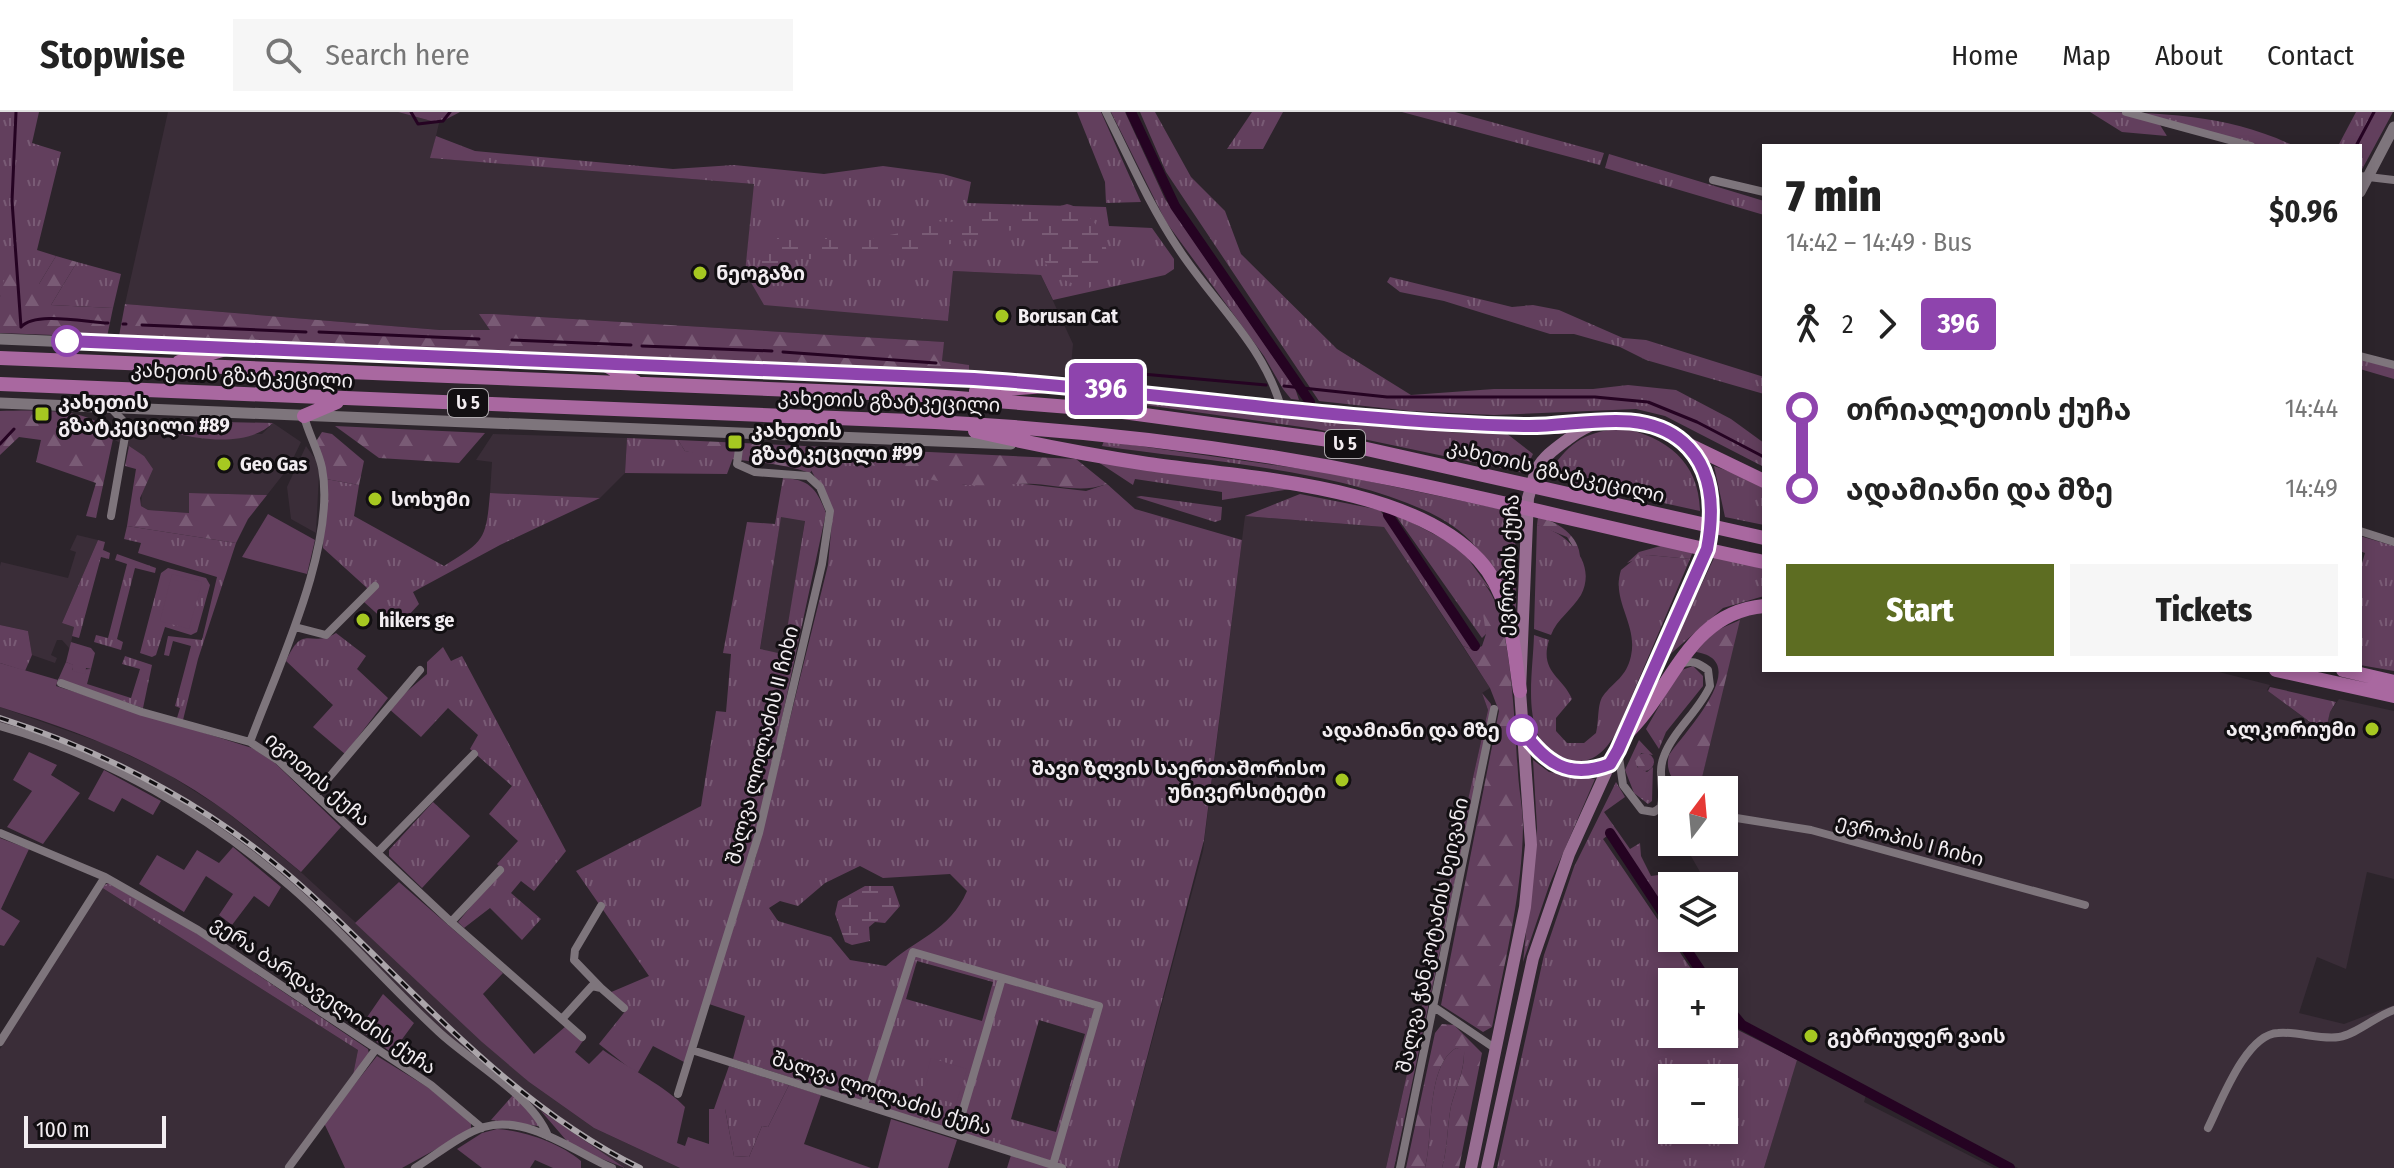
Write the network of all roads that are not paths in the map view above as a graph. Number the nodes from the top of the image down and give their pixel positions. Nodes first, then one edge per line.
1 (1106, 112) edge
2 (2126, 112) edge
3 (2394, 127) edge
4 (2244, 144) edge
5 (2364, 177) edge
6 (1713, 180) dead end
7 (2394, 180) edge
8 (1762, 192) edge
9 (0, 339) edge
10 (233, 347) junction
11 (2362, 357) edge
12 (0, 358) edge
13 (600, 362) junction
14 (166, 365) junction
15 (2394, 365) edge
16 (0, 384) edge
17 (640, 385) junction
18 (1059, 385) junction
19 (920, 395) junction
20 (340, 400) junction
21 (0, 403) edge
22 (1281, 407) junction
23 (111, 408) junction
24 (304, 416) junction
25 (935, 422) junction
26 (1589, 423) junction
27 (741, 433) junction
28 (1091, 433) junction
29 (1683, 442) junction
30 (1036, 445) junction
31 (1762, 480) edge
32 (111, 516) dead end
33 (2362, 532) edge
34 (1762, 538) edge
35 (2394, 542) edge
36 (1762, 562) edge
37 (375, 586) dead end
38 (1762, 607) edge
39 (295, 627) junction
40 (1676, 666) junction
41 (420, 670) dead end
42 (2285, 672) edge
43 (2352, 672) edge
44 (2394, 682) edge
45 (61, 683) dead end
46 (1520, 691) junction
47 (2394, 696) edge
48 (1494, 709) dead end
49 (0, 726) edge
50 (1522, 730) junction
51 (250, 742) junction
52 (1621, 743) junction
53 (474, 754) dead end
54 (1610, 764) junction
55 (1660, 776) edge
56 (315, 794) junction
57 (1658, 809) edge
58 (1738, 818) edge
59 (0, 833) edge
60 (377, 853) junction
61 (500, 870) dead end
62 (105, 877) junction
63 (2085, 905) dead end
64 (601, 906) dead end
65 (451, 922) junction
66 (1002, 978) junction
67 (601, 988) junction
68 (1434, 1007) junction
69 (624, 1008) dead end
70 (2394, 1010) edge
71 (562, 1019) junction
72 (582, 1037) dead end
73 (0, 1042) edge
74 (376, 1049) junction
75 (1496, 1049) junction
76 (692, 1050) junction
77 (678, 1094) dead end
78 (864, 1105) junction
79 (482, 1128) junction
80 (2208, 1128) dead end
81 (956, 1134) junction
82 (548, 1136) junction
83 (592, 1164) edge
84 (1057, 1166) edge
85 (289, 1167) edge
86 (415, 1168) edge
87 (612, 1168) edge
88 (1400, 1168) edge
89 (1471, 1168) edge
90 (1487, 1168) edge

1 - 22 street
2 - 4 street
3 - 5 street
5 - 7 street
6 - 8 street
9 - 10 street, კახეთის გზატკეცილი
10 - 13 street, კახეთის გზატკეცილი
10 - 14 highway
11 - 15 street
12 - 14 highway, კახეთის გზატკეცილი / ს 5
13 - 17 highway
13 - 18 street, კახეთის გზატკეცილი
14 - 17 highway, კახეთის გზატკეცილი / ს 5
16 - 20 highway, კახეთის გზატკეცილი / ს 5
17 - 19 highway, კახეთის გზატკეცილი / ს 5
18 - 19 highway
18 - 22 highway
19 - 34 highway, კახეთის გზატკეცილი / ს 5
20 - 24 highway
20 - 25 highway, კახეთის გზატკეცილი / ს 5
21 - 23 street, კახეთის გზატკეცილი
22 - 26 highway
23 - 24 street, კახეთის გზატკეცილი
23 - 32 street
24 - 27 street, კახეთის გზატკეცილი
24 - 39 street, იგოთის ქუჩა
25 - 28 highway, კახეთის გზატკეცილი / ს 5
25 - 30 highway
26 - 29 main road
26 - 46 main road, ევროპის ქუჩა
27 - 30 street, კახეთის გზატკეცილი
27 - 76 street, შალვა ლოლაძის II ჩიხი
28 - 30 highway
28 - 36 highway, კახეთის გზატკეცილი / ს 5
29 - 31 highway
29 - 52 main road
30 - 46 highway
33 - 35 street
37 - 39 street
38 - 40 highway
39 - 51 street, იგოთის ქუჩა
40 - 52 highway
40 - 55 street
41 - 56 street
42 - 47 highway
43 - 44 highway
45 - 51 street
46 - 50 main road, ევროპის ქუჩა
48 - 68 street, შალვა ჭანკოტაძის ხეივანი
49 - 82 street
50 - 54 main road
50 - 75 main road, ევროპის ქუჩა
51 - 56 street, იგოთის ქუჩა
52 - 54 main road
52 - 57 street
53 - 60 street
54 - 90 main road
56 - 60 street, იგოთის ქუჩა
58 - 63 street, ევროპის I ჩიხი
59 - 62 street, ვერა ბარდაველიძის ქუჩა
60 - 65 street, იგოთის ქუჩა
61 - 65 street
62 - 73 street
62 - 74 street, ვერა ბარდაველიძის ქუჩა
64 - 67 street
65 - 71 street, იგოთის ქუჩა
66 - 78 street
66 - 81 street
66 - 84 street
67 - 69 street
67 - 71 street
68 - 75 street
68 - 88 street, შალვა ჭანკოტაძის ხეივანი
70 - 80 street
71 - 72 street, იგოთის ქუჩა
74 - 79 street, ვერა ბარდაველიძის ქუჩა
74 - 85 street
75 - 89 main road, ევროპის ქუჩა
76 - 77 street, შალვა ლოლაძის II ჩიხი
76 - 78 street, შალვა ლოლაძის ქუჩა
78 - 81 street, შალვა ლოლაძის ქუჩა
79 - 82 street
79 - 86 street
81 - 84 street, შალვა ლოლაძის ქუჩა
82 - 83 street
83 - 87 street

